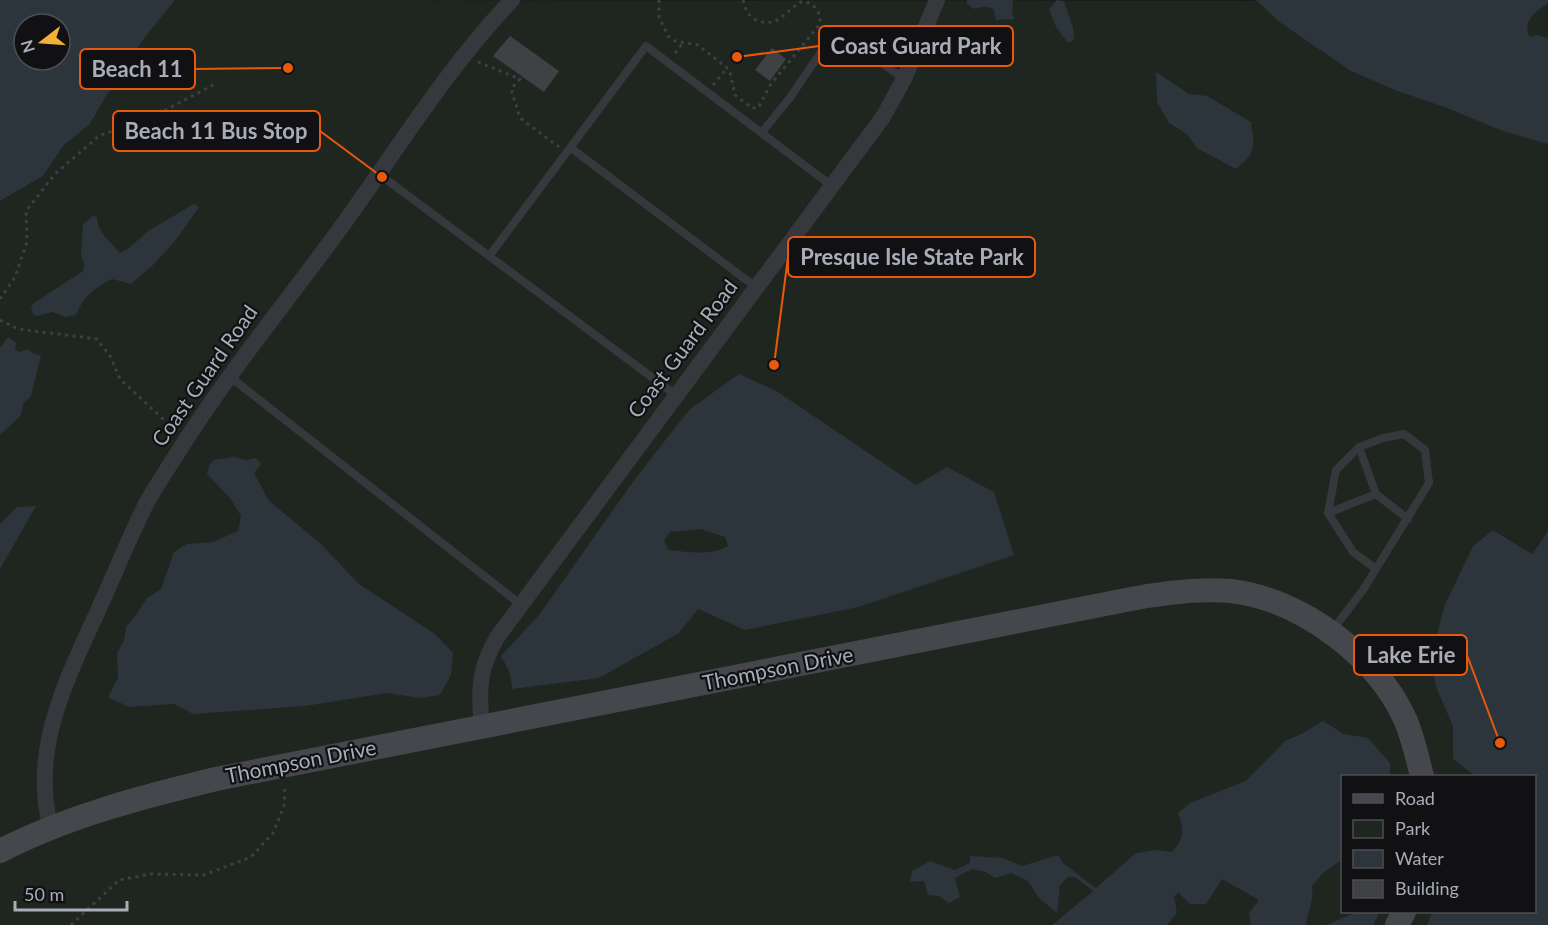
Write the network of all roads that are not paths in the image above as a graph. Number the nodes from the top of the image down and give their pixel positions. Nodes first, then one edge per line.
1 (512, 0) edge
2 (937, 0) edge
3 (904, 79) junction
4 (762, 132) junction
5 (569, 151) junction
6 (380, 174) junction
7 (832, 186) junction
8 (490, 255) junction
9 (757, 288) junction
10 (229, 376) junction
11 (677, 396) junction
12 (1359, 447) junction
13 (1376, 494) junction
14 (1328, 513) junction
15 (1408, 519) junction
16 (1376, 569) junction
17 (520, 604) junction
18 (1330, 632) junction
19 (482, 726) junction
20 (1422, 775) edge
21 (51, 829) junction
22 (0, 851) edge

1 - 6 street, Coast Guard Road
2 - 3 street, Coast Guard Road
3 - 4 lane
3 - 7 street, Coast Guard Road
4 - 5 lane
4 - 7 lane
5 - 8 lane
5 - 9 lane
6 - 8 lane
6 - 10 street, Coast Guard Road
7 - 9 street, Coast Guard Road
8 - 11 lane
9 - 11 street, Coast Guard Road
10 - 17 lane
10 - 21 street, Coast Guard Road
11 - 17 street, Coast Guard Road
12 - 13 lane
12 - 14 lane
12 - 15 lane
13 - 14 lane
13 - 15 lane
14 - 16 lane
15 - 16 lane
16 - 18 lane
17 - 19 street, Coast Guard Road
18 - 19 street, Thompson Drive
18 - 20 street, Thompson Drive
19 - 21 street, Thompson Drive
21 - 22 street, Thompson Drive

